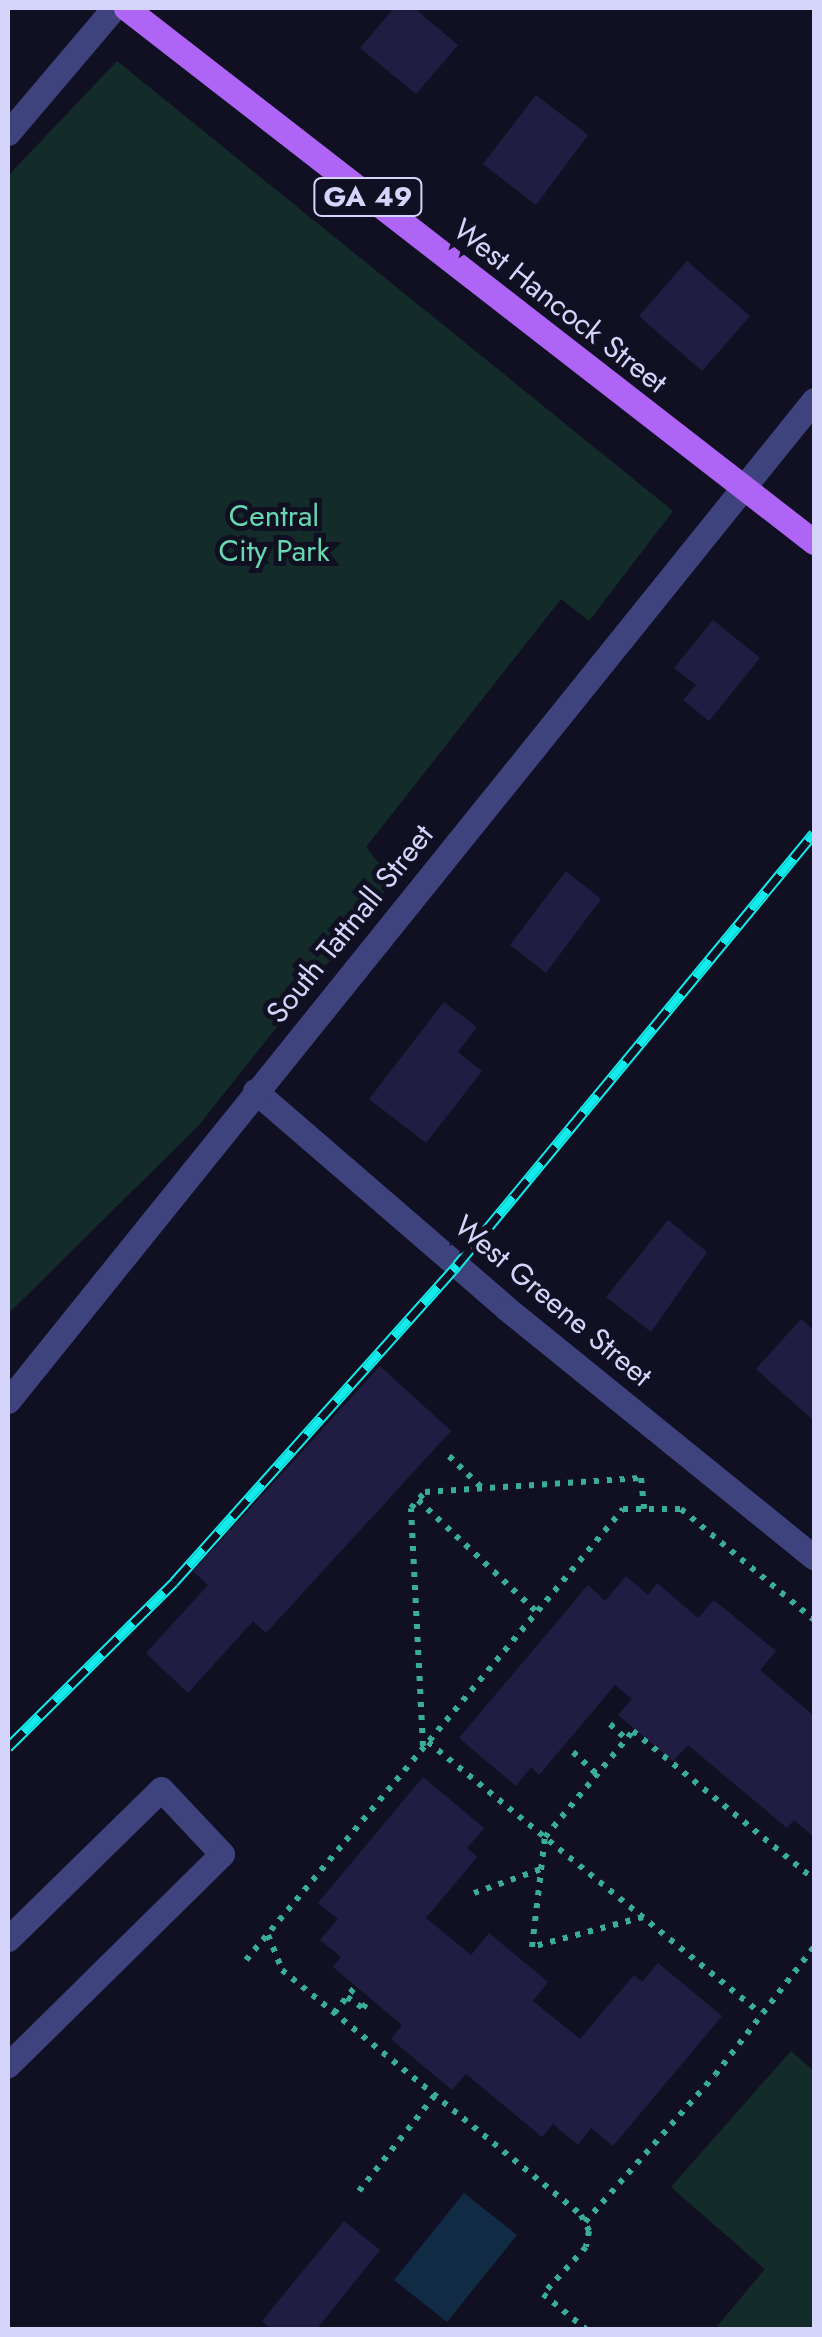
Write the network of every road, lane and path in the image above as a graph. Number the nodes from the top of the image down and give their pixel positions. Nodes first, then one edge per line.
1 (114, 8) edge
2 (126, 8) edge
3 (8, 134) edge
4 (814, 400) edge
5 (744, 488) junction
6 (814, 542) edge
7 (255, 1090) junction
8 (8, 1401) edge
9 (449, 1456) dead end
10 (483, 1488) junction
11 (418, 1500) junction
12 (644, 1509) junction
13 (814, 1557) edge
14 (537, 1612) junction
15 (814, 1620) edge
16 (610, 1724) dead end
17 (626, 1739) junction
18 (426, 1745) junction
19 (573, 1752) dead end
20 (597, 1774) junction
21 (545, 1837) junction
22 (541, 1868) junction
23 (814, 1878) edge
24 (474, 1893) dead end
25 (643, 1918) junction
26 (268, 1934) junction
27 (8, 1938) edge
28 (814, 1947) edge
29 (246, 1960) dead end
30 (355, 1987) dead end
31 (347, 1997) junction
32 (369, 1999) dead end
33 (334, 2013) junction
34 (760, 2013) junction
35 (8, 2065) edge
36 (435, 2095) junction
37 (359, 2191) dead end
38 (585, 2223) junction
39 (587, 2330) edge

1 - 3 street
2 - 5 main road, West Hancock Street / GA 49
4 - 5 street, South Tattnall Street
5 - 6 main road, West Hancock Street / GA 49
5 - 7 street, South Tattnall Street
7 - 8 street, South Tattnall Street
7 - 13 street, West Greene Street
9 - 10 path
10 - 11 path
10 - 12 path
11 - 14 path
11 - 18 path
12 - 14 path
12 - 15 path
14 - 18 path
16 - 17 path
17 - 20 path
17 - 23 path
18 - 21 path
18 - 26 path
19 - 20 path
20 - 21 path
21 - 22 path
21 - 25 path
22 - 24 path
22 - 25 path
25 - 34 path
26 - 29 path
26 - 33 path
27 - 35 street
28 - 34 path
30 - 31 path
31 - 32 path
31 - 33 path
33 - 36 path
34 - 38 path
36 - 37 path
36 - 38 path
38 - 39 path

